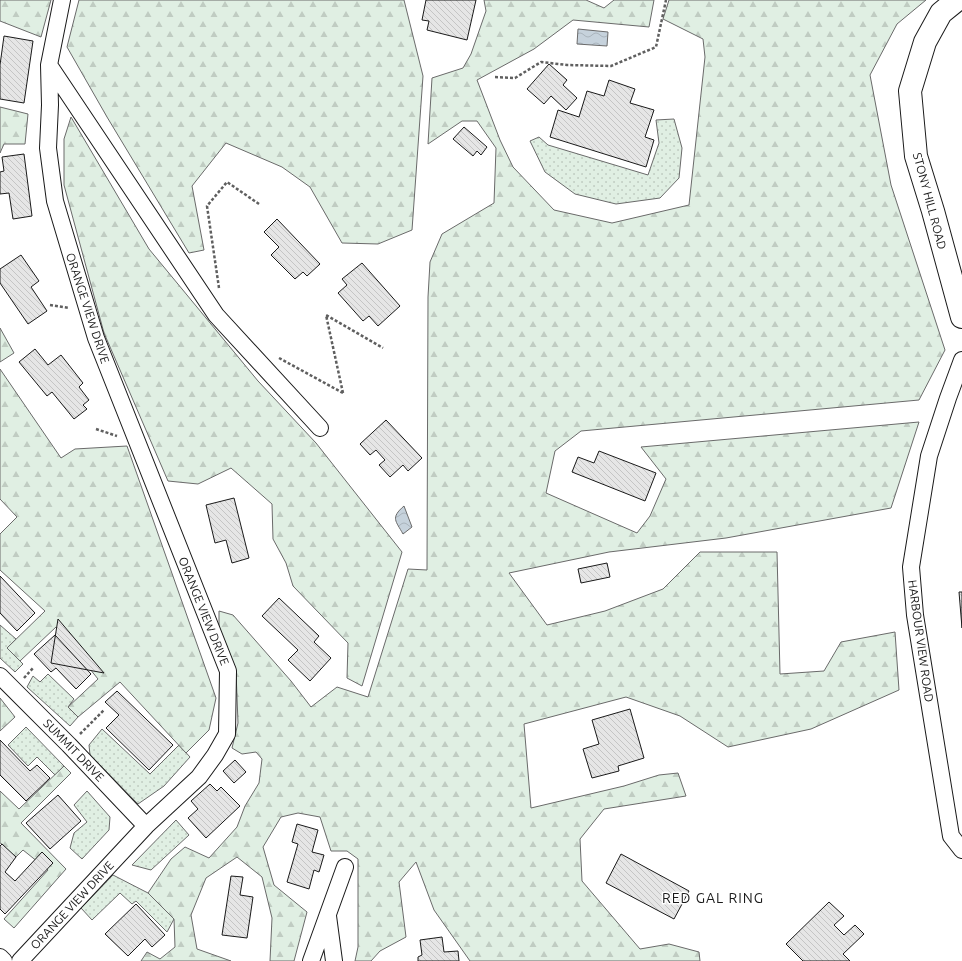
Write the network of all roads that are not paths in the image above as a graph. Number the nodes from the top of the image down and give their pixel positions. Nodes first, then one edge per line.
1 (62, 0) edge
2 (957, 0) edge
3 (49, 65) junction
4 (962, 317) edge
5 (962, 360) edge
6 (320, 428) dead end
7 (0, 676) edge
8 (146, 826) junction
9 (962, 850) edge
10 (345, 867) dead end
11 (328, 912) junction
12 (0, 957) edge
13 (4, 961) edge
14 (20, 961) edge
15 (311, 961) edge
16 (334, 961) edge

1 - 3 street, ORANGE VIEW DRIVE
2 - 4 main road, STONY HILL ROAD
3 - 6 street
3 - 8 street, ORANGE VIEW DRIVE
5 - 9 street, HARBOUR VIEW ROAD
7 - 8 street, SUMMIT DRIVE
8 - 14 street, ORANGE VIEW DRIVE
10 - 11 street
11 - 15 street
11 - 16 street
12 - 13 street

